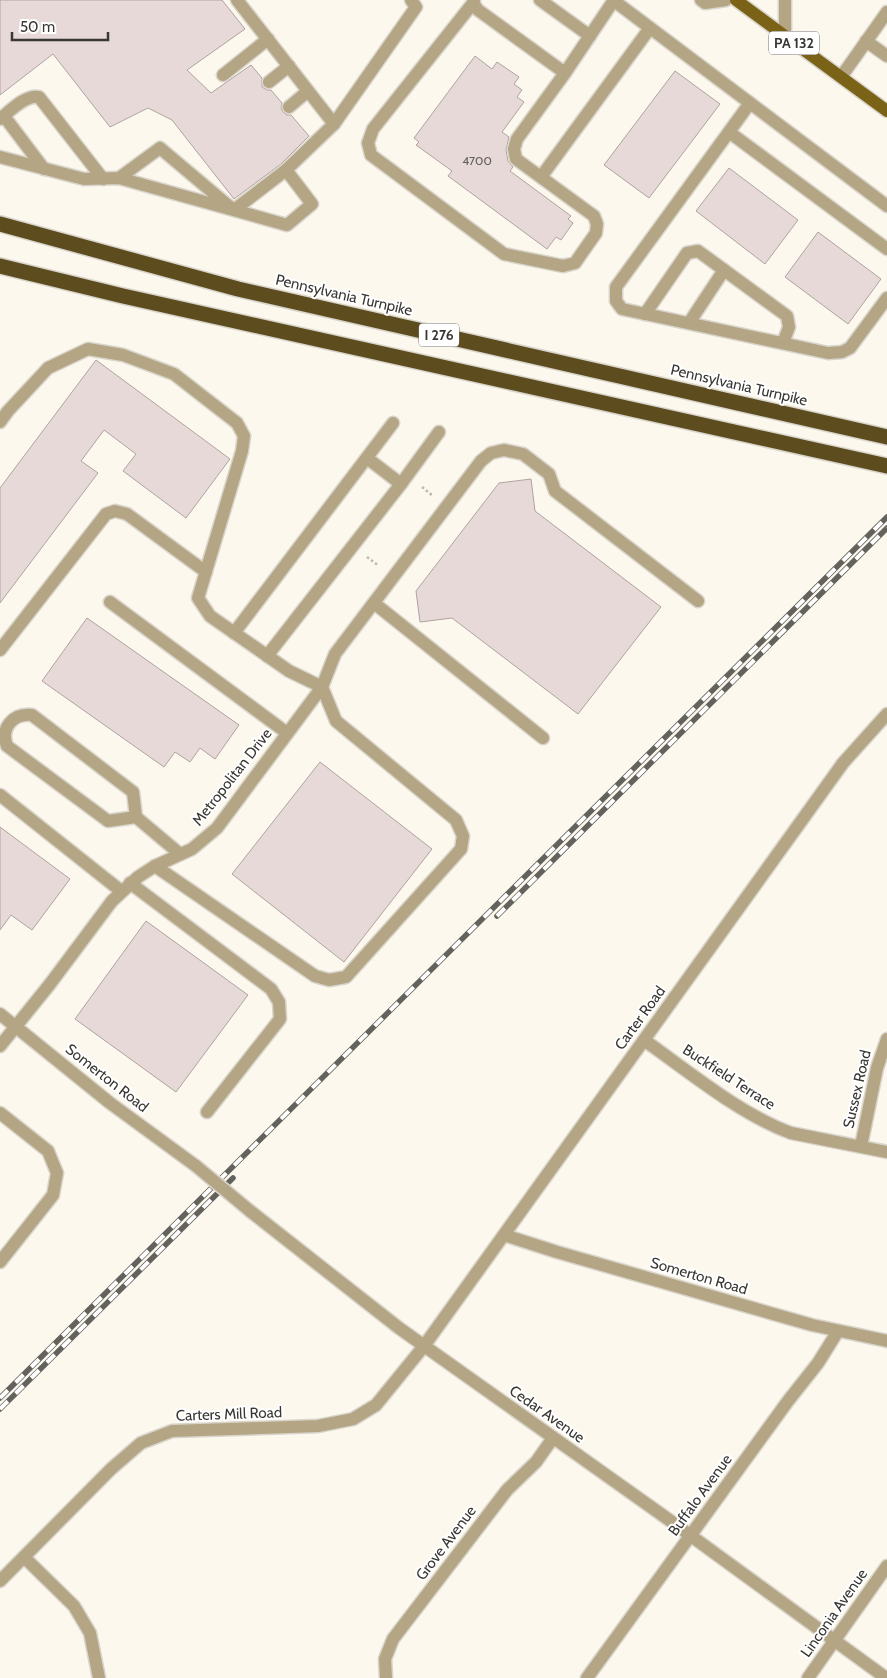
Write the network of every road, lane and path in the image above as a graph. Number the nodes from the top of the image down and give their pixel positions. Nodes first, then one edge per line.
1 (238, 0) edge
2 (411, 0) edge
3 (540, 0) edge
4 (613, 0) edge
5 (701, 0) edge
6 (726, 0) edge
7 (736, 0) edge
8 (785, 0) edge
9 (473, 2) edge
10 (628, 4) edge
11 (887, 12) edge
12 (650, 28) junction
13 (590, 36) junction
14 (784, 36) junction
15 (268, 39) junction
16 (866, 41) junction
17 (887, 56) edge
18 (289, 66) junction
19 (565, 73) junction
20 (223, 75) dead end
21 (841, 77) junction
22 (269, 82) dead end
23 (308, 91) junction
24 (750, 103) junction
25 (289, 107) dead end
26 (887, 111) edge
27 (2, 118) edge
28 (334, 124) junction
29 (729, 132) junction
30 (0, 157) edge
31 (44, 169) junction
32 (286, 170) junction
33 (541, 177) junction
34 (103, 178) junction
35 (119, 178) junction
36 (885, 201) edge
37 (234, 210) junction
38 (0, 224) edge
39 (887, 248) edge
40 (0, 266) edge
41 (724, 270) junction
42 (887, 298) edge
43 (645, 314) junction
44 (689, 323) junction
45 (783, 344) junction
46 (0, 422) edge
47 (393, 424) dead end
48 (439, 432) dead end
49 (884, 437) edge
50 (367, 458) junction
51 (887, 466) edge
52 (401, 484) junction
53 (422, 487) dead end
54 (433, 496) dead end
55 (367, 557) dead end
56 (380, 566) dead end
57 (206, 572) junction
58 (698, 601) dead end
59 (110, 602) dead end
60 (374, 603) junction
61 (234, 633) junction
62 (0, 650) edge
63 (266, 656) junction
64 (322, 687) junction
65 (887, 714) edge
66 (287, 733) junction
67 (543, 738) dead end
68 (0, 795) edge
69 (136, 817) junction
70 (180, 854) junction
71 (156, 866) junction
72 (126, 887) junction
73 (0, 1014) edge
74 (16, 1026) junction
75 (644, 1040) junction
76 (887, 1040) edge
77 (0, 1046) edge
78 (0, 1112) edge
79 (207, 1112) dead end
80 (861, 1146) junction
81 (887, 1152) edge
82 (196, 1166) joint
83 (504, 1235) junction
84 (0, 1262) edge
85 (838, 1331) junction
86 (887, 1341) edge
87 (424, 1346) junction
88 (553, 1438) junction
89 (690, 1536) junction
90 (24, 1557) junction
91 (887, 1566) edge
92 (0, 1581) edge
93 (834, 1640) junction
94 (99, 1678) edge
95 (386, 1678) edge
96 (587, 1678) edge
97 (808, 1678) edge
98 (886, 1678) edge

1 - 15 street
2 - 28 street
3 - 13 street
4 - 10 street
4 - 13 street
5 - 6 street
7 - 14 main road, PA 132
8 - 14 street
9 - 19 street
9 - 33 street
10 - 12 street
11 - 16 street
12 - 24 street
12 - 33 street
13 - 19 street
14 - 21 main road, PA 132
15 - 18 street
15 - 20 street
16 - 17 street
16 - 21 street
18 - 22 street
18 - 23 street
19 - 33 street
21 - 26 main road, PA 132
23 - 25 street
23 - 28 street
24 - 29 street
24 - 36 street
27 - 31 street
27 - 34 street
28 - 32 street
29 - 39 street
29 - 43 street
30 - 31 street
31 - 34 street
32 - 37 street
32 - 37 street
34 - 35 street
35 - 37 street
35 - 37 street
38 - 49 highway, Pennsylvania Turnpike / I 276
40 - 51 highway, I 276
41 - 43 street
41 - 44 street
41 - 45 street
42 - 45 street
43 - 44 street
44 - 45 street
46 - 57 street
47 - 50 street
48 - 52 street
50 - 52 street
50 - 61 street
52 - 63 street
53 - 54 path
55 - 56 path
57 - 61 street
57 - 62 street
58 - 60 street, Metropolitan Drive
59 - 66 street
60 - 64 street, Metropolitan Drive
60 - 67 street
61 - 63 street
63 - 64 street
64 - 66 street, Metropolitan Drive
64 - 71 street
65 - 75 street, Carter Road
66 - 70 street, Metropolitan Drive
68 - 72 street
69 - 69 street
69 - 70 street
70 - 71 street, Metropolitan Drive
71 - 72 street, Metropolitan Drive
72 - 74 street, Metropolitan Drive
72 - 79 street
73 - 74 street, Somerton Road
74 - 77 street, Metropolitan Drive
74 - 82 street, Somerton Road
75 - 80 street, Buckfield Terrace
75 - 83 street, Carter Road
76 - 80 street, Sussex Road
78 - 84 street
80 - 81 street, Buckfield Terrace
82 - 87 street, Cedar Avenue, bridge
83 - 85 street, Somerton Road
83 - 87 street, Carter Road
85 - 86 street, Somerton Road
85 - 89 street, Buffalo Avenue
87 - 88 street, Cedar Avenue
87 - 90 street, Carters Mill Road
88 - 89 street, Cedar Avenue
88 - 95 street, Grove Avenue
89 - 93 street, Cedar Avenue
89 - 96 street, Buffalo Avenue
90 - 92 street, Carters Mill Road
90 - 94 street
91 - 93 street, Linconia Avenue
93 - 97 street, Linconia Avenue
93 - 98 street, Cedar Avenue

